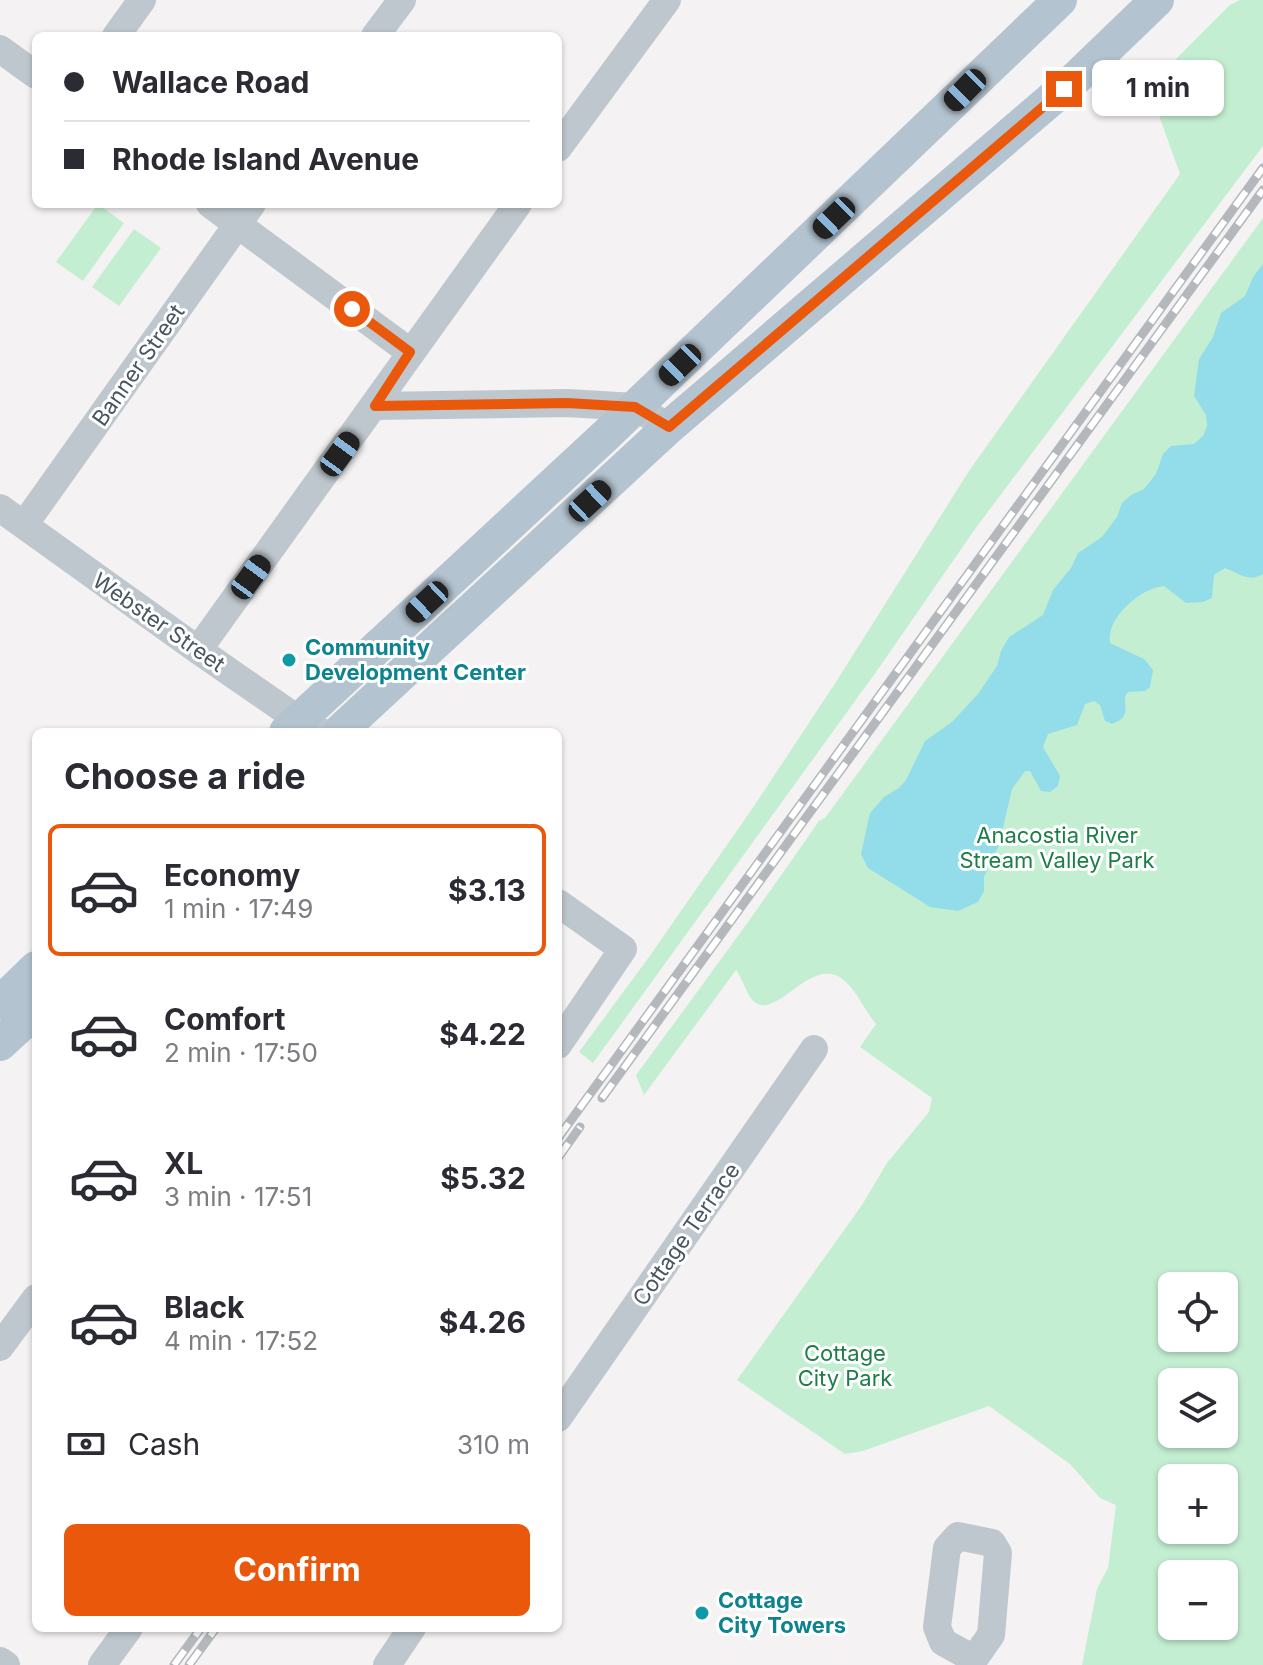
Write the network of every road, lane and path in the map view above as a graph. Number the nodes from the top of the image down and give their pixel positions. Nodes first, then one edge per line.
1 (142, 0) edge
2 (402, 0) edge
3 (667, 0) edge
4 (1060, 0) edge
5 (1157, 0) edge
6 (119, 32) edge
7 (378, 32) edge
8 (0, 49) edge
9 (32, 72) edge
10 (562, 143) edge
11 (224, 208) edge
12 (515, 208) edge
13 (245, 214) edge
14 (410, 352) junction
15 (375, 406) junction
16 (635, 407) junction
17 (669, 427) junction
18 (0, 508) edge
19 (24, 525) junction
20 (198, 650) junction
21 (302, 728) edge
22 (343, 728) edge
23 (562, 906) edge
24 (32, 976) edge
25 (18, 1006) edge
26 (562, 1039) edge
27 (0, 1044) edge
28 (814, 1049) dead end
29 (32, 1303) edge
30 (0, 1347) edge
31 (562, 1412) edge
32 (126, 1632) edge
33 (409, 1632) edge
34 (0, 1661) edge
35 (6, 1665) edge
36 (102, 1665) edge
37 (387, 1665) edge

1 - 6 street
2 - 7 street
3 - 10 street
4 - 16 main road
5 - 17 main road
8 - 9 street
11 - 13 street
12 - 14 street
13 - 14 street
13 - 19 street, Banner Street
14 - 15 street
15 - 16 street
15 - 20 street
16 - 17 street
16 - 21 main road
17 - 22 main road
18 - 19 street, Webster Street
19 - 20 street, Webster Street
20 - 21 street, Webster Street
23 - 26 street
24 - 25 main road
25 - 27 main road
28 - 31 street, Cottage Terrace
29 - 30 street
32 - 36 street
33 - 37 street
34 - 35 street

